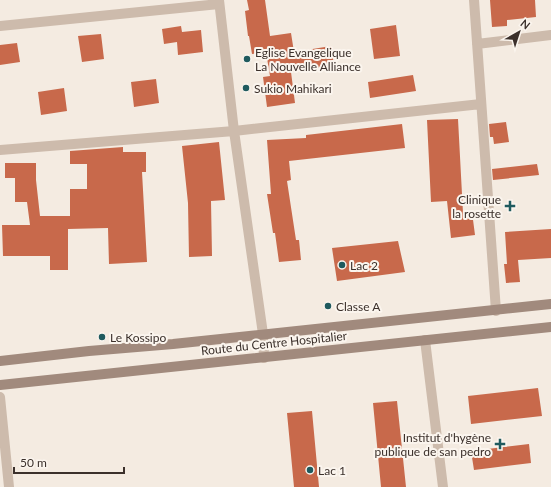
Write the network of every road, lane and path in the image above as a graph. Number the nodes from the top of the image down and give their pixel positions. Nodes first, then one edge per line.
1 (474, 0) edge
2 (219, 2) edge
3 (0, 26) edge
4 (551, 35) edge
5 (477, 44) junction
6 (481, 104) junction
7 (234, 131) junction
8 (0, 150) edge
9 (551, 304) edge
10 (496, 311) junction
11 (551, 327) edge
12 (263, 334) junction
13 (425, 340) junction
14 (264, 358) junction
15 (0, 362) edge
16 (0, 386) edge
17 (0, 397) edge
18 (9, 487) edge
19 (443, 487) edge

1 - 5 street
2 - 3 street
2 - 7 street
4 - 5 street
5 - 6 street
6 - 7 street
6 - 10 street
7 - 8 street
7 - 12 street
9 - 10 street, Route du Centre Hospitalier
10 - 12 street, Route du Centre Hospitalier
11 - 13 street, Route du Centre Hospitalier
12 - 14 street
12 - 15 street, Route du Centre Hospitalier
13 - 14 street, Route du Centre Hospitalier
13 - 19 street
14 - 16 street, Route du Centre Hospitalier
17 - 18 street

